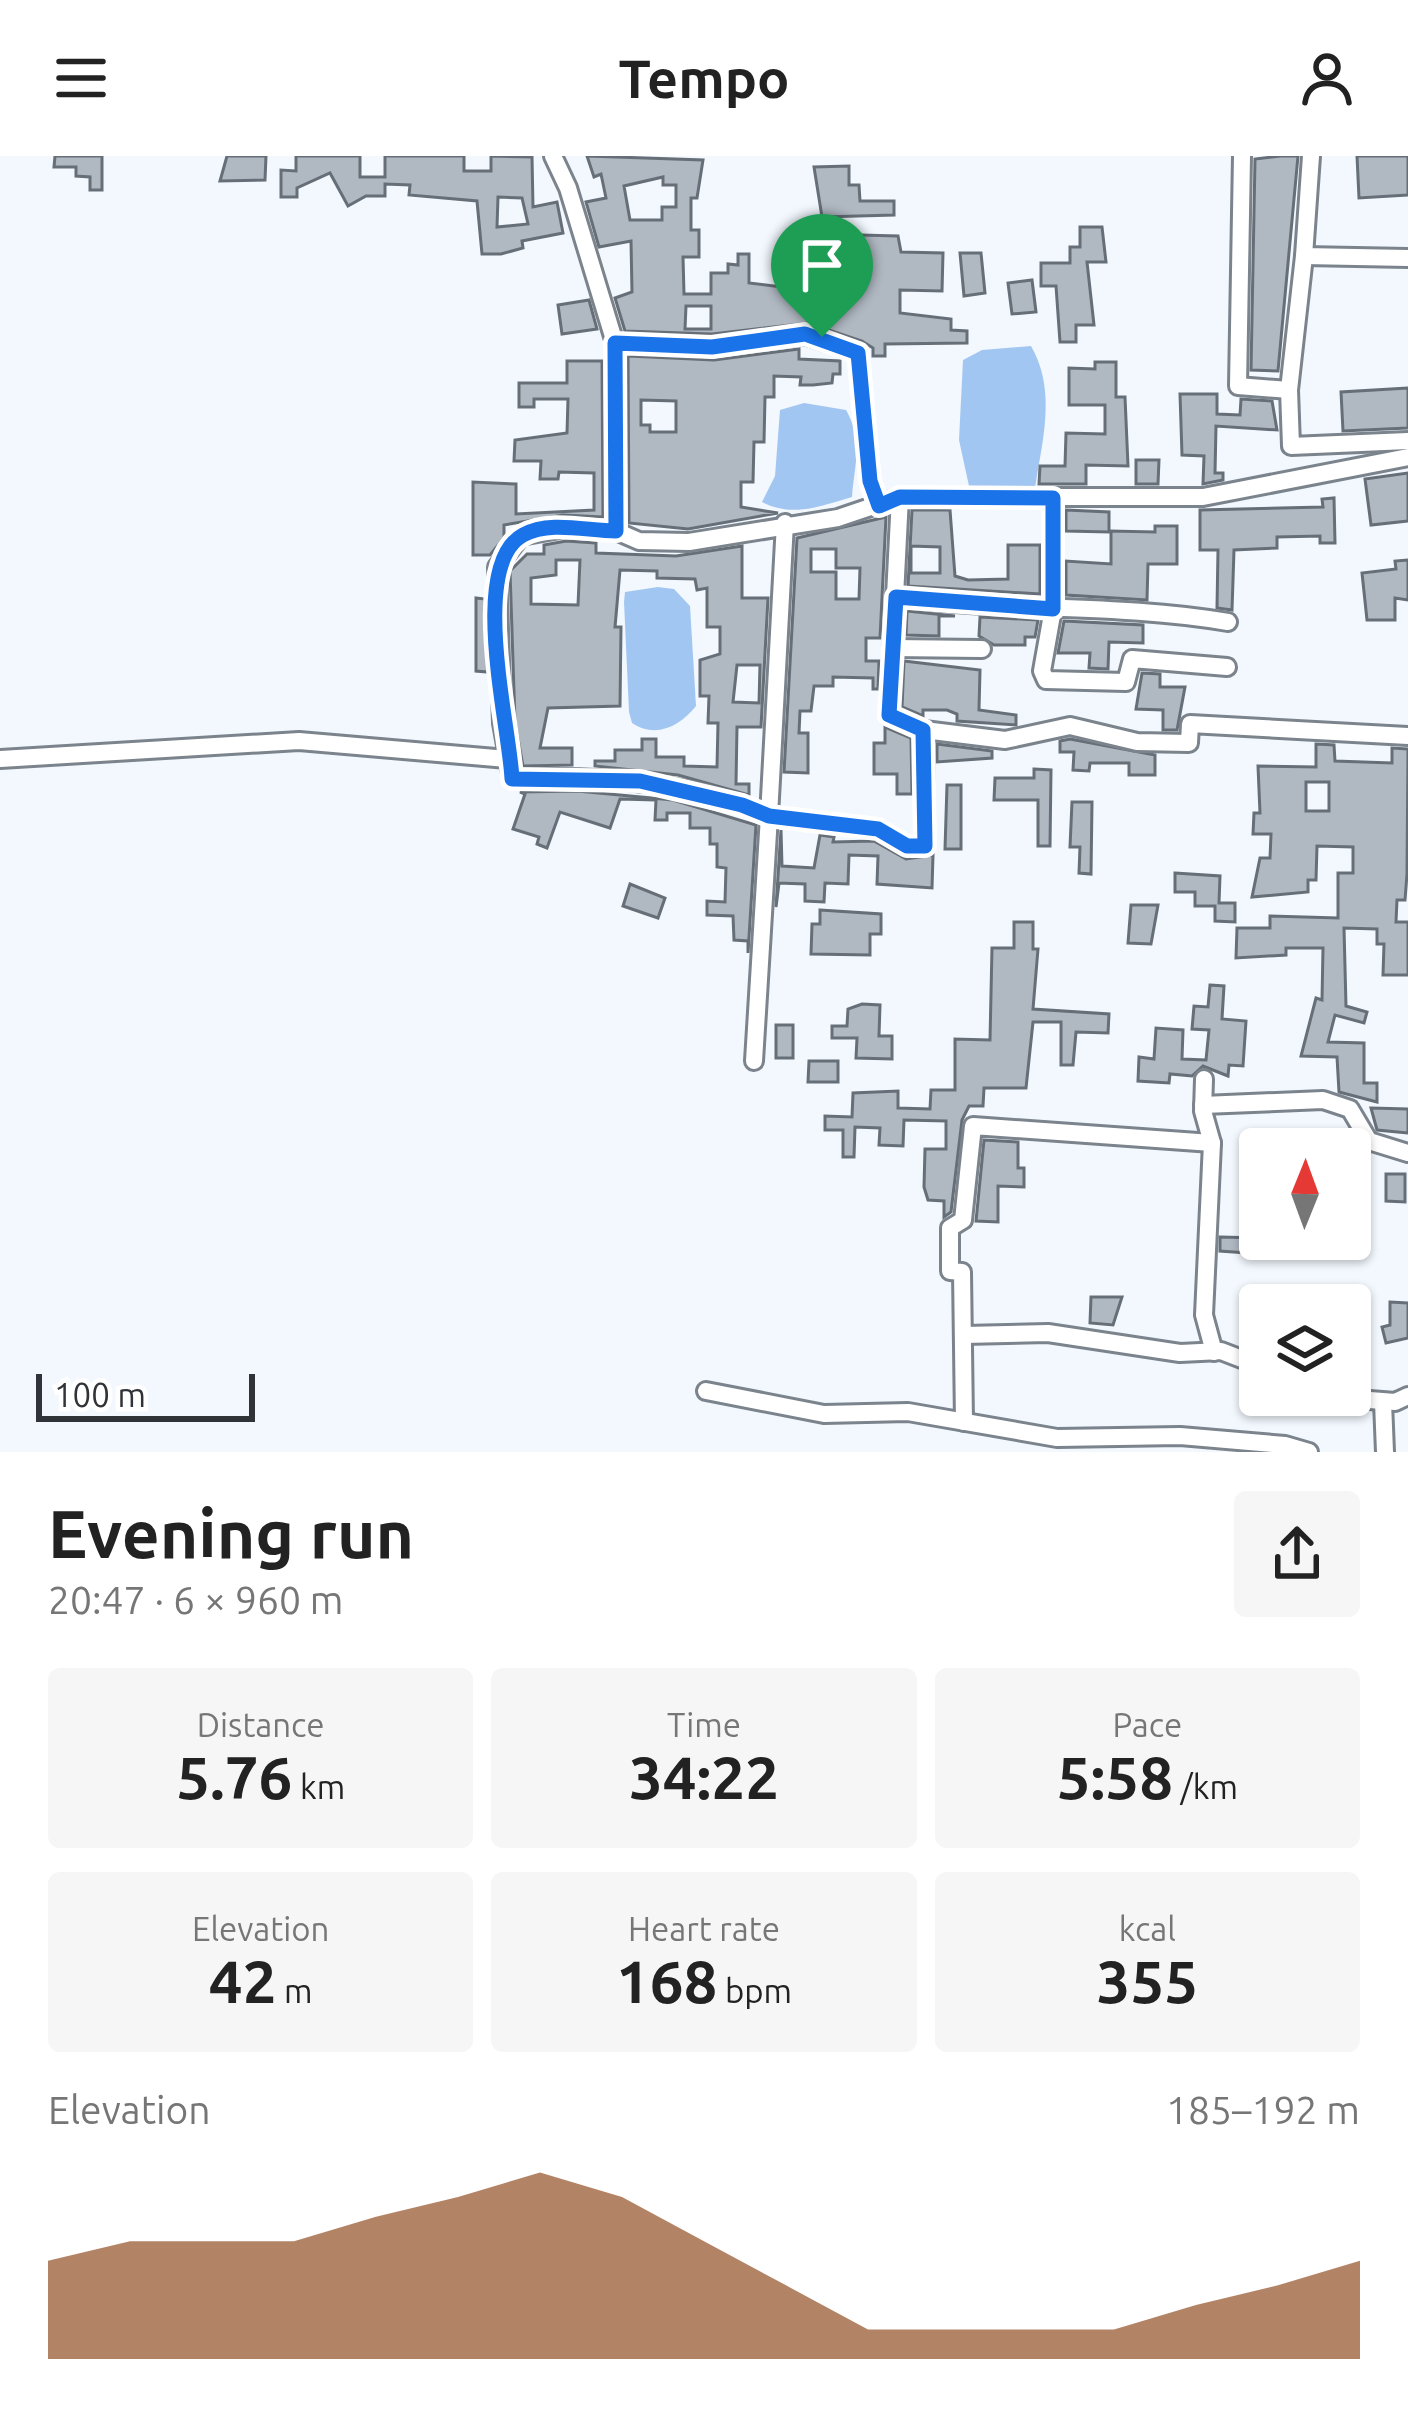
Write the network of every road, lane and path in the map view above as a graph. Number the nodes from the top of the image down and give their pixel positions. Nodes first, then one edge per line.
1 (553, 156) edge
2 (1242, 156) edge
3 (1311, 156) edge
4 (1304, 256) junction
5 (1408, 258) edge
6 (615, 343) junction
7 (1289, 390) junction
8 (1408, 441) edge
9 (1408, 457) edge
10 (900, 497) junction
11 (1053, 498) junction
12 (879, 506) junction
13 (785, 523) junction
14 (616, 531) junction
15 (896, 597) junction
16 (1053, 609) junction
17 (1228, 622) dead end
18 (892, 648) junction
19 (982, 650) dead end
20 (1227, 667) dead end
21 (923, 730) junction
22 (1408, 736) edge
23 (0, 759) edge
24 (507, 759) junction
25 (769, 816) junction
26 (754, 1061) dead end
27 (1204, 1078) dead end
28 (1204, 1105) junction
29 (1212, 1143) junction
30 (1408, 1153) edge
31 (964, 1335) junction
32 (1214, 1352) junction
33 (1239, 1360) edge
34 (706, 1391) dead end
35 (1408, 1396) edge
36 (1371, 1401) edge
37 (1383, 1402) junction
38 (964, 1422) junction
39 (1309, 1452) edge
40 (1385, 1452) edge

1 - 6 street
2 - 7 street
3 - 4 street
4 - 5 street
4 - 7 street
6 - 12 street
6 - 14 street
7 - 8 street
9 - 11 street
10 - 11 street
10 - 12 street
10 - 15 street
11 - 16 street
12 - 13 street
13 - 14 street
13 - 25 street
14 - 24 street
15 - 16 street
15 - 18 street
16 - 17 street
16 - 20 street
18 - 19 street
18 - 21 street
21 - 22 street
21 - 25 street
23 - 24 street
24 - 25 street
25 - 26 street
27 - 28 street
28 - 29 street
28 - 30 street
29 - 31 street
29 - 32 street
31 - 32 street
31 - 38 street
32 - 33 street
34 - 38 street
35 - 37 street
36 - 37 street
37 - 40 street
38 - 39 street

